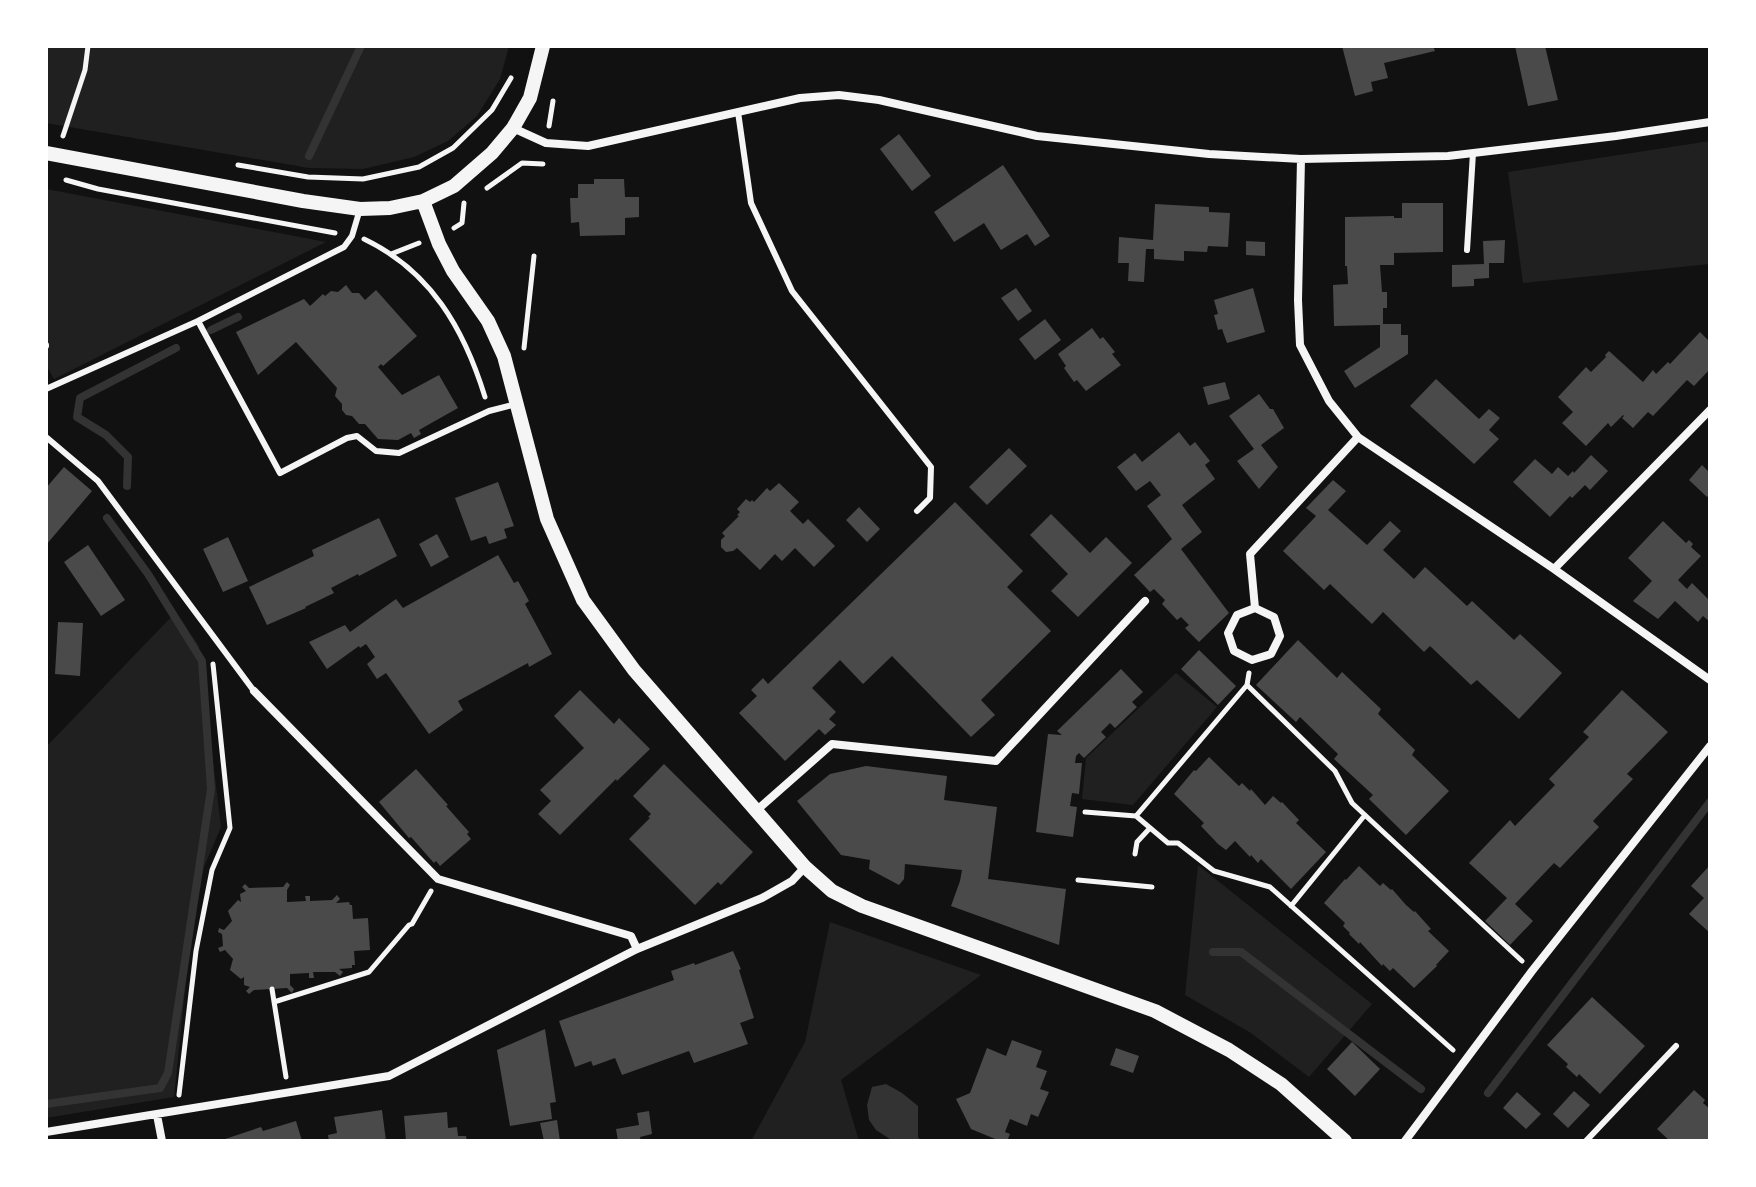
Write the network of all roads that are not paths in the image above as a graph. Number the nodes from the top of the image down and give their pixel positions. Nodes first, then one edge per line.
1 (543, 46) edge
2 (738, 112) junction
3 (1710, 122) edge
4 (513, 128) junction
5 (46, 153) edge
6 (1473, 153) junction
7 (1301, 159) junction
8 (423, 201) junction
9 (360, 209) junction
10 (1467, 250) dead end
11 (198, 321) junction
12 (46, 389) edge
13 (517, 404) junction
14 (1710, 410) edge
15 (46, 437) edge
16 (1358, 437) junction
17 (917, 511) dead end
18 (1554, 569) junction
19 (1145, 601) dead end
20 (1255, 608) junction
21 (1710, 680) edge
22 (254, 691) joint
23 (1710, 746) edge
24 (757, 810) junction
25 (805, 867) junction
26 (637, 949) junction
27 (1676, 1046) dead end
28 (157, 1115) junction
29 (46, 1132) edge
30 (162, 1141) edge
31 (1345, 1141) edge
32 (1405, 1141) edge
33 (1586, 1141) edge

1 - 4 street
2 - 4 street
2 - 7 street
2 - 17 lane
3 - 6 street
4 - 8 street
5 - 9 street
6 - 7 street
6 - 10 lane
7 - 16 street
8 - 9 street
8 - 13 street
9 - 11 lane
11 - 12 lane
11 - 13 lane
13 - 24 street
14 - 18 street
15 - 22 lane
16 - 18 street
16 - 20 street
18 - 21 street
19 - 24 street
20 - 20 street
22 - 26 street
23 - 32 street
24 - 25 street
25 - 26 street
25 - 31 street
26 - 28 street
27 - 33 lane
28 - 29 street
28 - 30 street

